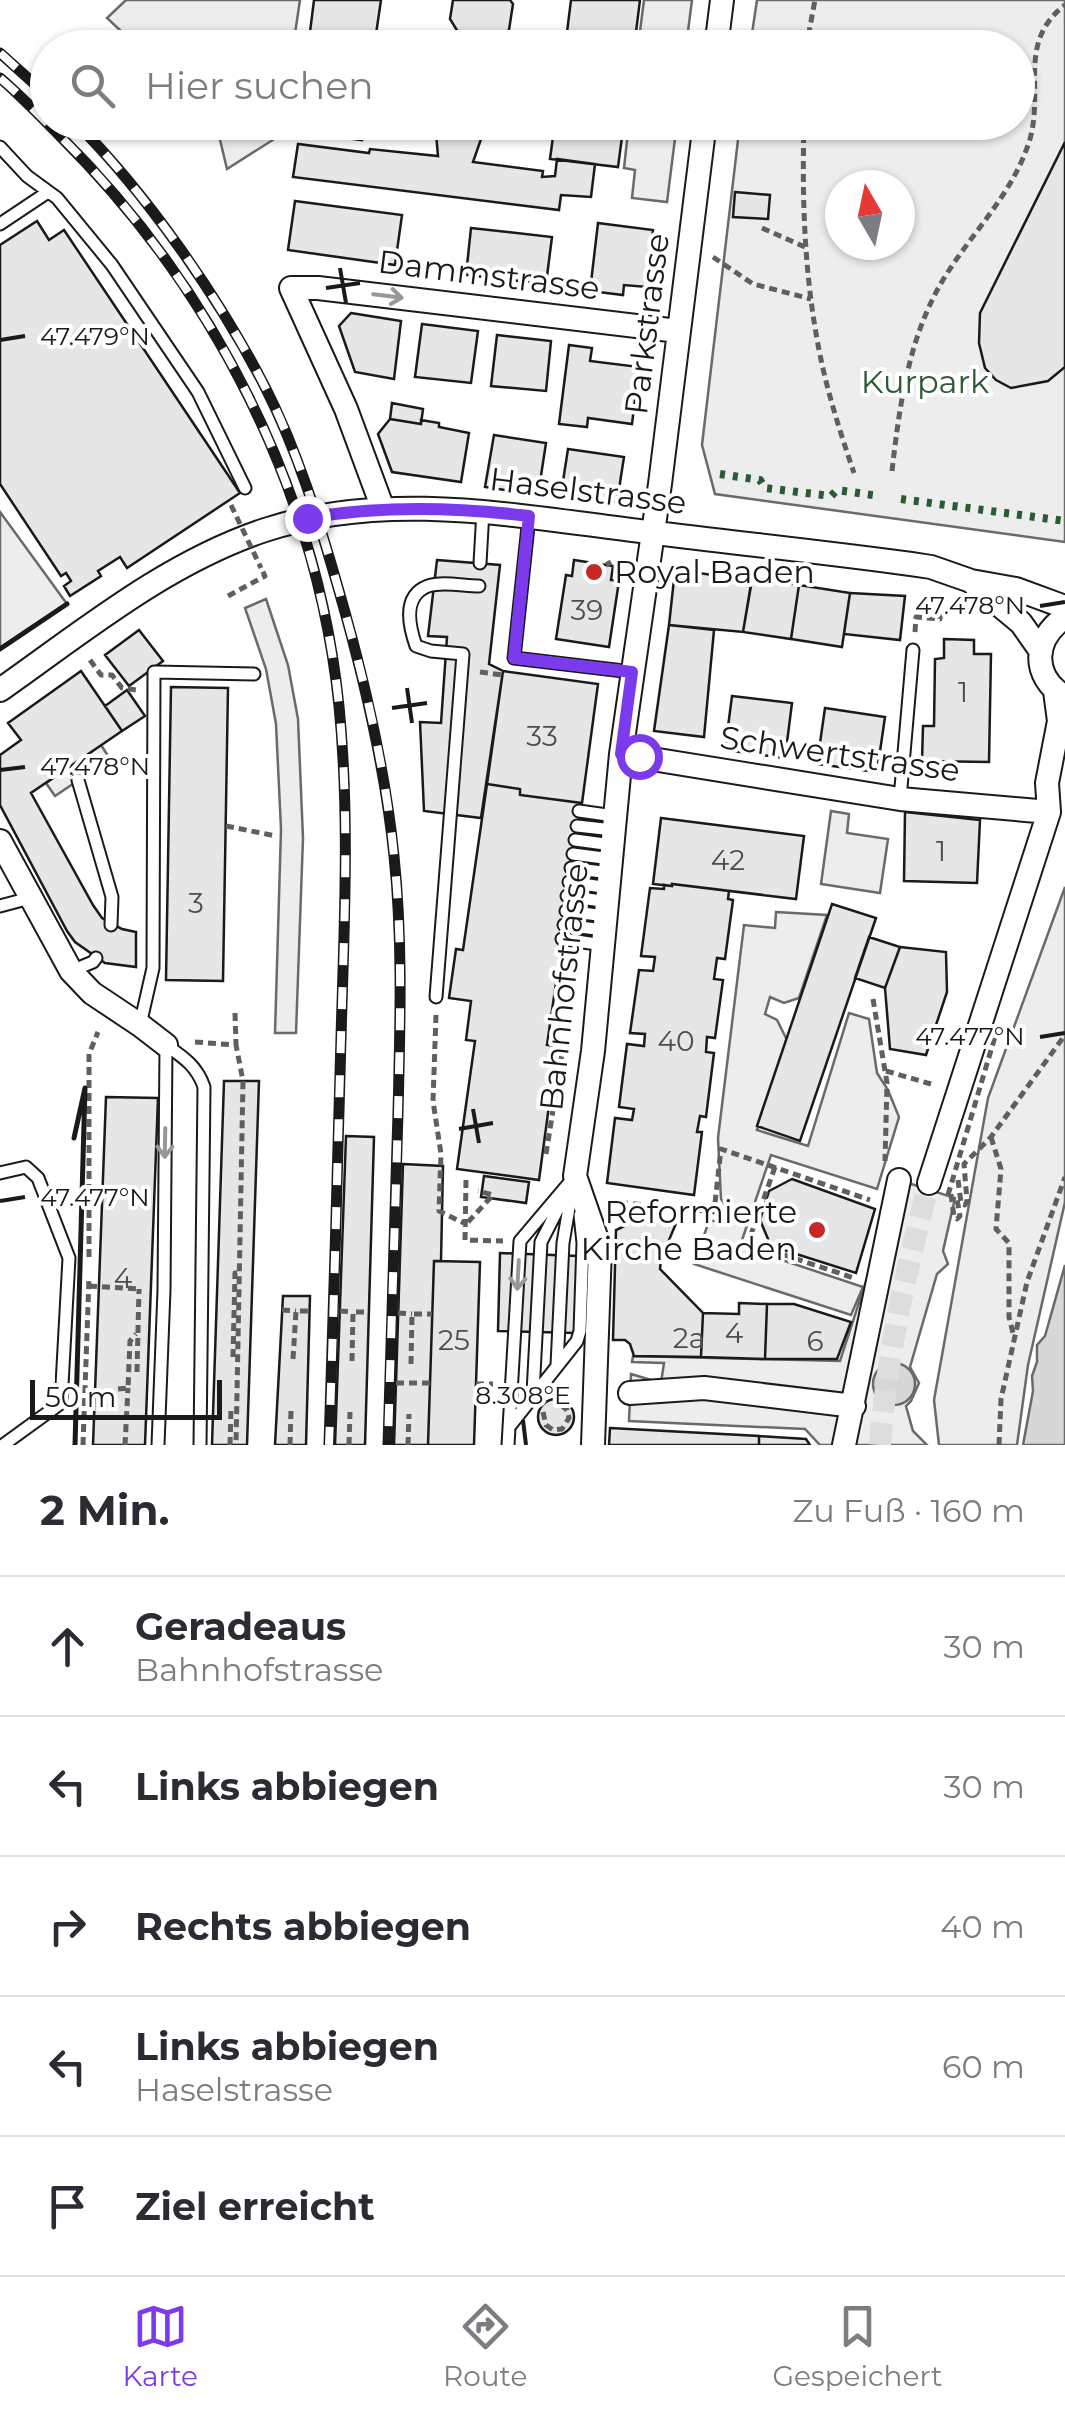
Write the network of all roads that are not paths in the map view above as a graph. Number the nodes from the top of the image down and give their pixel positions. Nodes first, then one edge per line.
1 (722, 0) edge
2 (718, 30) edge
3 (703, 140) edge
4 (0, 147) edge
5 (48, 192) junction
6 (0, 224) edge
7 (678, 330) junction
8 (244, 488) dead end
9 (384, 508) junction
10 (483, 511) junction
11 (529, 516) junction
12 (653, 533) junction
13 (480, 564) dead end
14 (972, 581) junction
15 (479, 586) dead end
16 (1065, 607) edge
17 (1065, 617) edge
18 (913, 650) road end
19 (1040, 650) junction
20 (632, 672) junction
21 (254, 674) dead end
22 (0, 690) edge
23 (1060, 694) edge
24 (621, 754) junction
25 (78, 780) dead end
26 (900, 800) junction
27 (1057, 803) edge
28 (579, 811) dead end
29 (577, 826) dead end
30 (575, 840) dead end
31 (0, 842) edge
32 (573, 854) dead end
33 (572, 868) dead end
34 (609, 880) junction
35 (569, 882) dead end
36 (568, 896) dead end
37 (30, 898) junction
38 (0, 906) edge
39 (566, 910) dead end
40 (564, 924) dead end
41 (111, 925) dead end
42 (562, 939) dead end
43 (96, 958) dead end
44 (72, 971) junction
45 (436, 997) road end
46 (140, 1025) junction
47 (166, 1046) junction
48 (0, 1173) edge
49 (891, 1174) road end
50 (575, 1176) junction
51 (946, 1189) tunnel mouth
52 (557, 1366) junction
53 (663, 1373) dead end
54 (704, 1388) junction
55 (630, 1393) dead end
56 (533, 1396) junction
57 (854, 1406) junction
58 (509, 1427) junction
59 (4, 1445) edge
60 (158, 1445) edge
61 (200, 1445) edge
62 (508, 1445) edge
63 (594, 1445) edge
64 (844, 1445) edge

1 - 2 street
3 - 7 street, Parkstrasse
4 - 5 lane
5 - 6 lane
5 - 8 lane
9 -> 7 street, Dammstrasse
7 - 12 street, Parkstrasse
9 - 10 street, Haselstrasse
9 - 22 street, Haselstrasse
10 - 11 street, Haselstrasse
10 - 13 lane
11 - 12 street, Haselstrasse
11 - 20 lane
12 - 14 street, Haselstrasse
12 - 20 street, Bahnhofstrasse
14 - 16 street, Haselstrasse
14 - 19 street, Haselstrasse
15 - 45 lane
17 - 19 street
18 - 26 lane
19 - 23 street
20 - 24 street, Bahnhofstrasse
21 - 46 lane
23 - 27 street
24 - 26 street, Schwertstrasse
24 - 34 street, Bahnhofstrasse
25 - 41 lane
26 - 27 street, Schwertstrasse
27 - 51 street
28 - 34 lane
29 - 34 lane
30 - 34 lane
31 - 37 street
32 - 34 lane
33 - 34 lane
34 - 35 lane
34 - 36 lane
34 - 39 lane
34 - 40 lane
34 - 42 lane
34 - 50 street, Bahnhofstrasse
37 - 38 lane
37 - 44 street
43 - 44 lane
44 - 46 street
46 - 47 street
47 -> 60 lane
47 - 61 lane
48 - 59 lane
49 - 57 street
50 - 52 lane
50 - 52 lane
50 - 56 lane
50 -> 58 lane
50 - 63 street
52 - 56 lane
53 - 54 street
54 - 55 street
54 - 57 street
56 - 58 lane
57 - 64 street
58 - 62 lane

